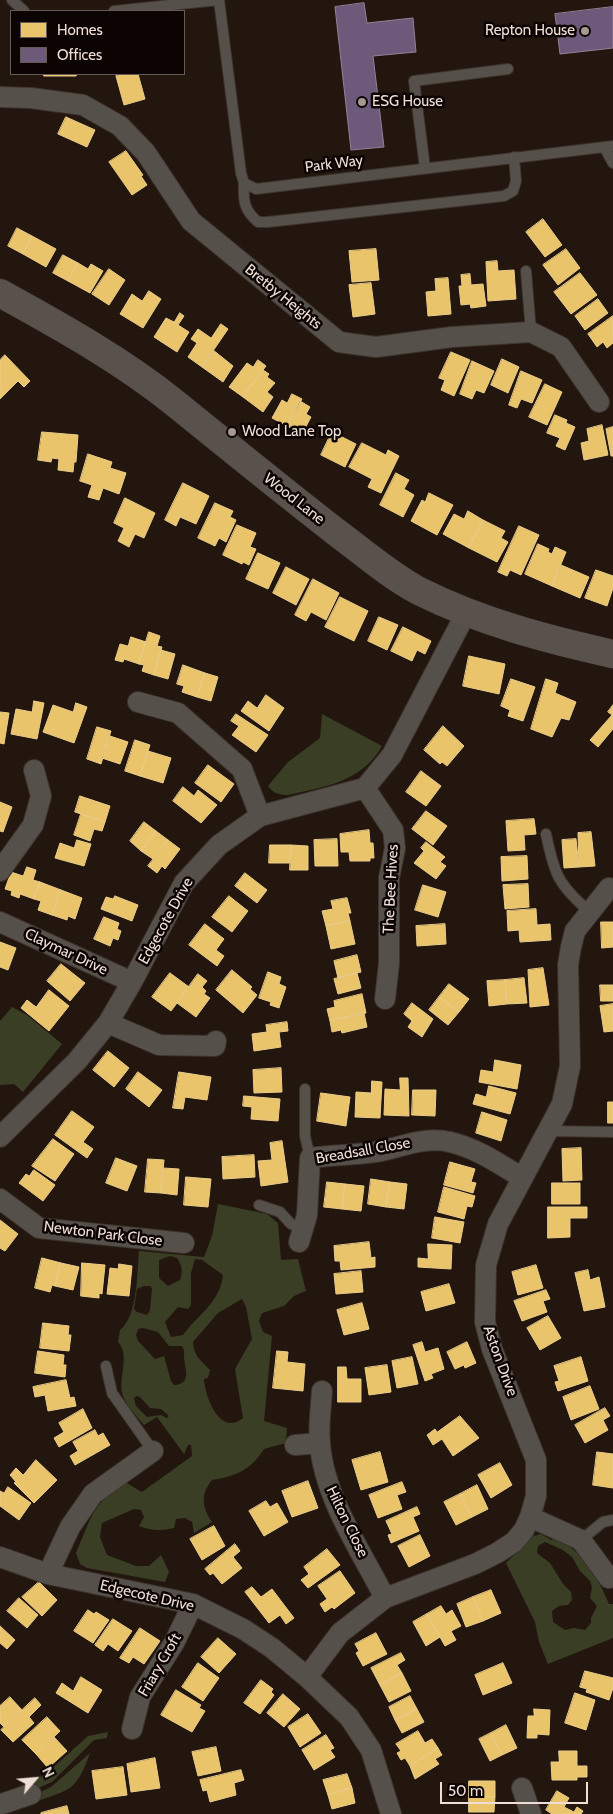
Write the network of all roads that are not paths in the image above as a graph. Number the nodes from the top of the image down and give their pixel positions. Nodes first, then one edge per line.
1 (12, 0) edge
2 (219, 0) edge
3 (23, 10) edge
4 (124, 10) edge
5 (508, 69) dead end
6 (0, 97) edge
7 (609, 147) edge
8 (514, 157) junction
9 (613, 164) edge
10 (425, 168) junction
11 (244, 183) junction
12 (526, 271) dead end
13 (0, 293) edge
14 (531, 332) junction
15 (599, 402) dead end
16 (466, 613) junction
17 (613, 654) edge
18 (138, 702) dead end
19 (34, 770) dead end
20 (365, 788) junction
21 (260, 816) junction
22 (546, 834) dead end
23 (0, 871) edge
24 (608, 888) dead end
25 (589, 911) junction
26 (0, 922) edge
27 (132, 982) junction
28 (385, 999) dead end
29 (108, 1023) junction
30 (216, 1041) dead end
31 (306, 1089) dead end
32 (548, 1131) junction
33 (613, 1132) edge
34 (0, 1137) edge
35 (310, 1158) junction
36 (521, 1177) junction
37 (0, 1199) edge
38 (259, 1205) dead end
39 (301, 1236) joint
40 (184, 1243) dead end
41 (106, 1366) dead end
42 (322, 1391) dead end
43 (320, 1443) junction
44 (295, 1445) dead end
45 (153, 1451) joint
46 (530, 1517) junction
47 (613, 1520) edge
48 (581, 1540) junction
49 (0, 1557) edge
50 (48, 1574) junction
51 (609, 1578) dead end
52 (385, 1598) junction
53 (193, 1604) junction
54 (307, 1677) junction
55 (132, 1729) dead end
56 (522, 1788) dead end
57 (31, 1794) dead end
58 (3, 1806) edge
59 (391, 1814) edge
60 (531, 1814) edge

1 - 3 lane
2 - 4 lane
2 - 11 lane
5 - 10 lane
6 - 14 street, Bretby Heights
7 - 8 lane, Park Way
7 - 9 lane
8 - 10 lane, Park Way
8 - 11 lane
10 - 11 lane, Park Way
12 - 14 lane
13 - 16 street, Wood Lane
14 - 15 street
16 - 17 street, Wood Lane
16 - 20 street
18 - 21 street
19 - 23 street
20 - 21 street, Edgecote Drive
20 - 28 street, The Bee Hives
21 - 27 street, Edgecote Drive
22 - 25 lane
24 - 25 street, Aston Drive
25 - 32 street, Aston Drive
26 - 27 street, Claymar Drive
27 - 29 street, Edgecote Drive
29 - 30 street
29 - 34 street, Edgecote Drive
31 - 35 lane
32 - 33 lane
32 - 36 street, Aston Drive
35 - 36 street, Breadsall Close
35 - 39 street, Breadsall Close
36 - 46 street, Aston Drive
37 - 40 street, Newton Park Close
38 - 39 lane
41 - 45 lane
42 - 43 street, Hilton Close
43 - 44 street
43 - 52 street, Hilton Close
45 - 50 street
46 - 48 street
46 - 52 street, Aston Drive
47 - 48 lane
48 - 51 street
49 - 50 street, Edgecote Drive
50 - 53 street, Edgecote Drive
52 - 54 street, Aston Drive
53 - 54 street, Edgecote Drive
53 - 55 street, Friary Croft
54 - 59 street, Edgecote Drive
56 - 60 street
57 - 58 street

